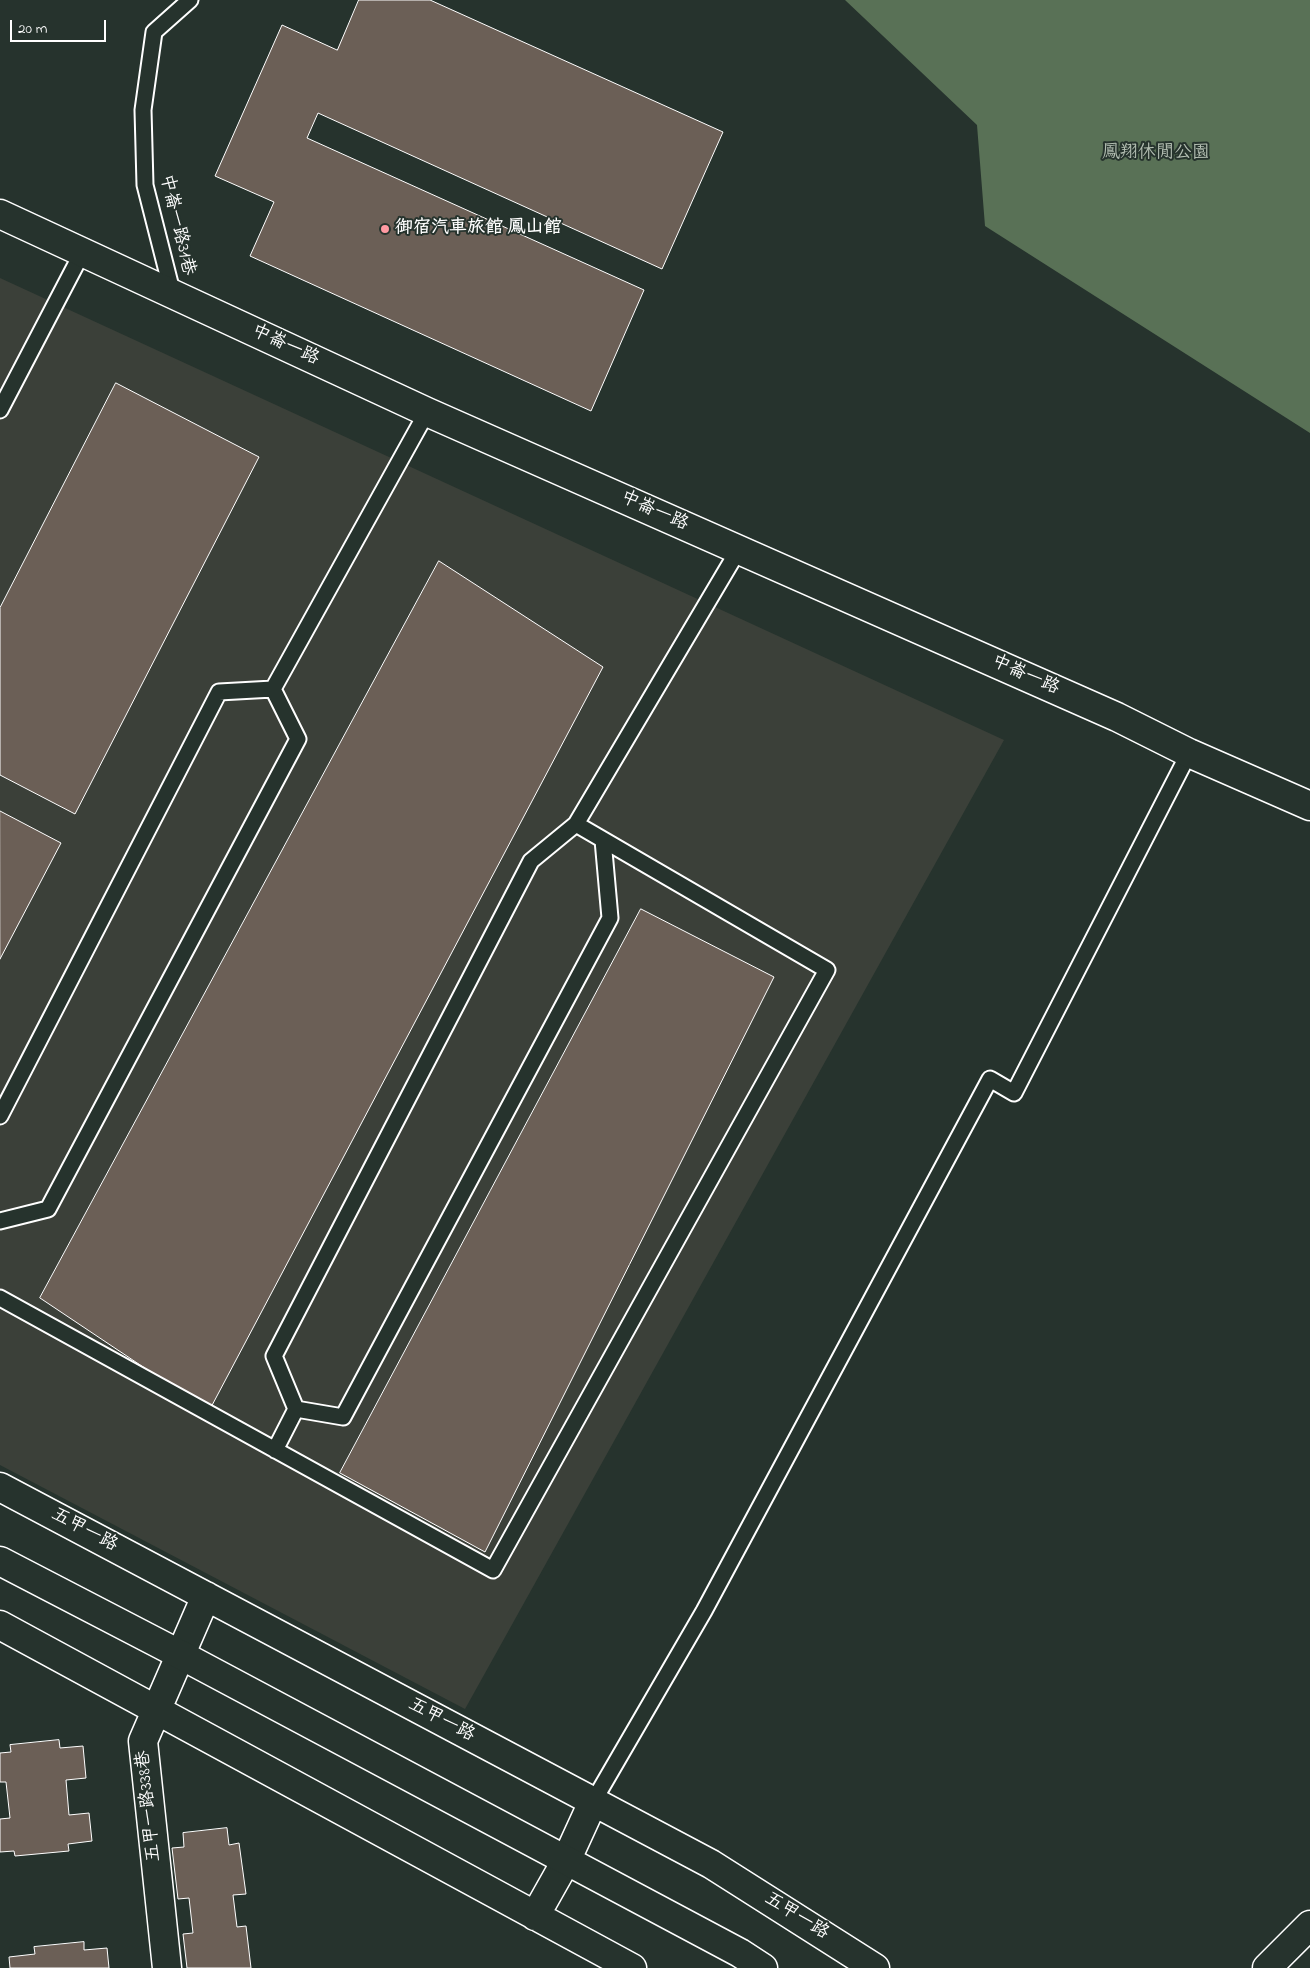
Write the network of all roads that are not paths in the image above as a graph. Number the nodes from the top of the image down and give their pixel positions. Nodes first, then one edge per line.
1 (190, 0) edge
2 (0, 214) edge
3 (82, 253) junction
4 (173, 295) junction
5 (0, 410) edge
6 (427, 412) junction
7 (739, 549) junction
8 (273, 689) junction
9 (1189, 753) junction
10 (1310, 806) edge
11 (576, 824) junction
12 (603, 840) junction
13 (0, 1116) edge
14 (0, 1221) edge
15 (0, 1298) edge
16 (296, 1409) junction
17 (275, 1450) junction
18 (0, 1487) edge
19 (0, 1561) edge
20 (206, 1596) junction
21 (0, 1624) edge
22 (181, 1655) junction
23 (157, 1710) junction
24 (593, 1802) junction
25 (566, 1861) junction
26 (535, 1916) junction
27 (1310, 1925) edge
28 (167, 1968) edge
29 (632, 1968) edge
30 (763, 1968) edge
31 (875, 1968) edge
32 (1267, 1968) edge

1 - 4 lane, 中崙一路31巷
2 - 3 street, 中崙一路
3 - 4 street, 中崙一路
3 - 5 lane
4 - 6 street, 中崙一路
6 - 7 street, 中崙一路
6 - 8 lane
7 - 9 street, 中崙一路
7 - 11 lane
8 - 13 lane
8 - 14 lane
9 - 10 street, 中崙一路
9 - 24 lane
11 - 12 lane
11 - 16 lane
12 - 16 lane
12 - 17 lane
15 - 17 lane
16 - 17 lane
18 - 20 street, 五甲一路
19 - 22 street
20 - 22 street, 五甲一路338巷
20 - 24 street, 五甲一路
21 - 23 street
22 - 23 street, 五甲一路338巷
22 - 25 street
23 - 26 street
23 - 28 street, 五甲一路338巷
24 - 25 street
24 - 31 street, 五甲一路
25 - 26 street
25 - 30 street
26 - 29 street
27 - 32 street

